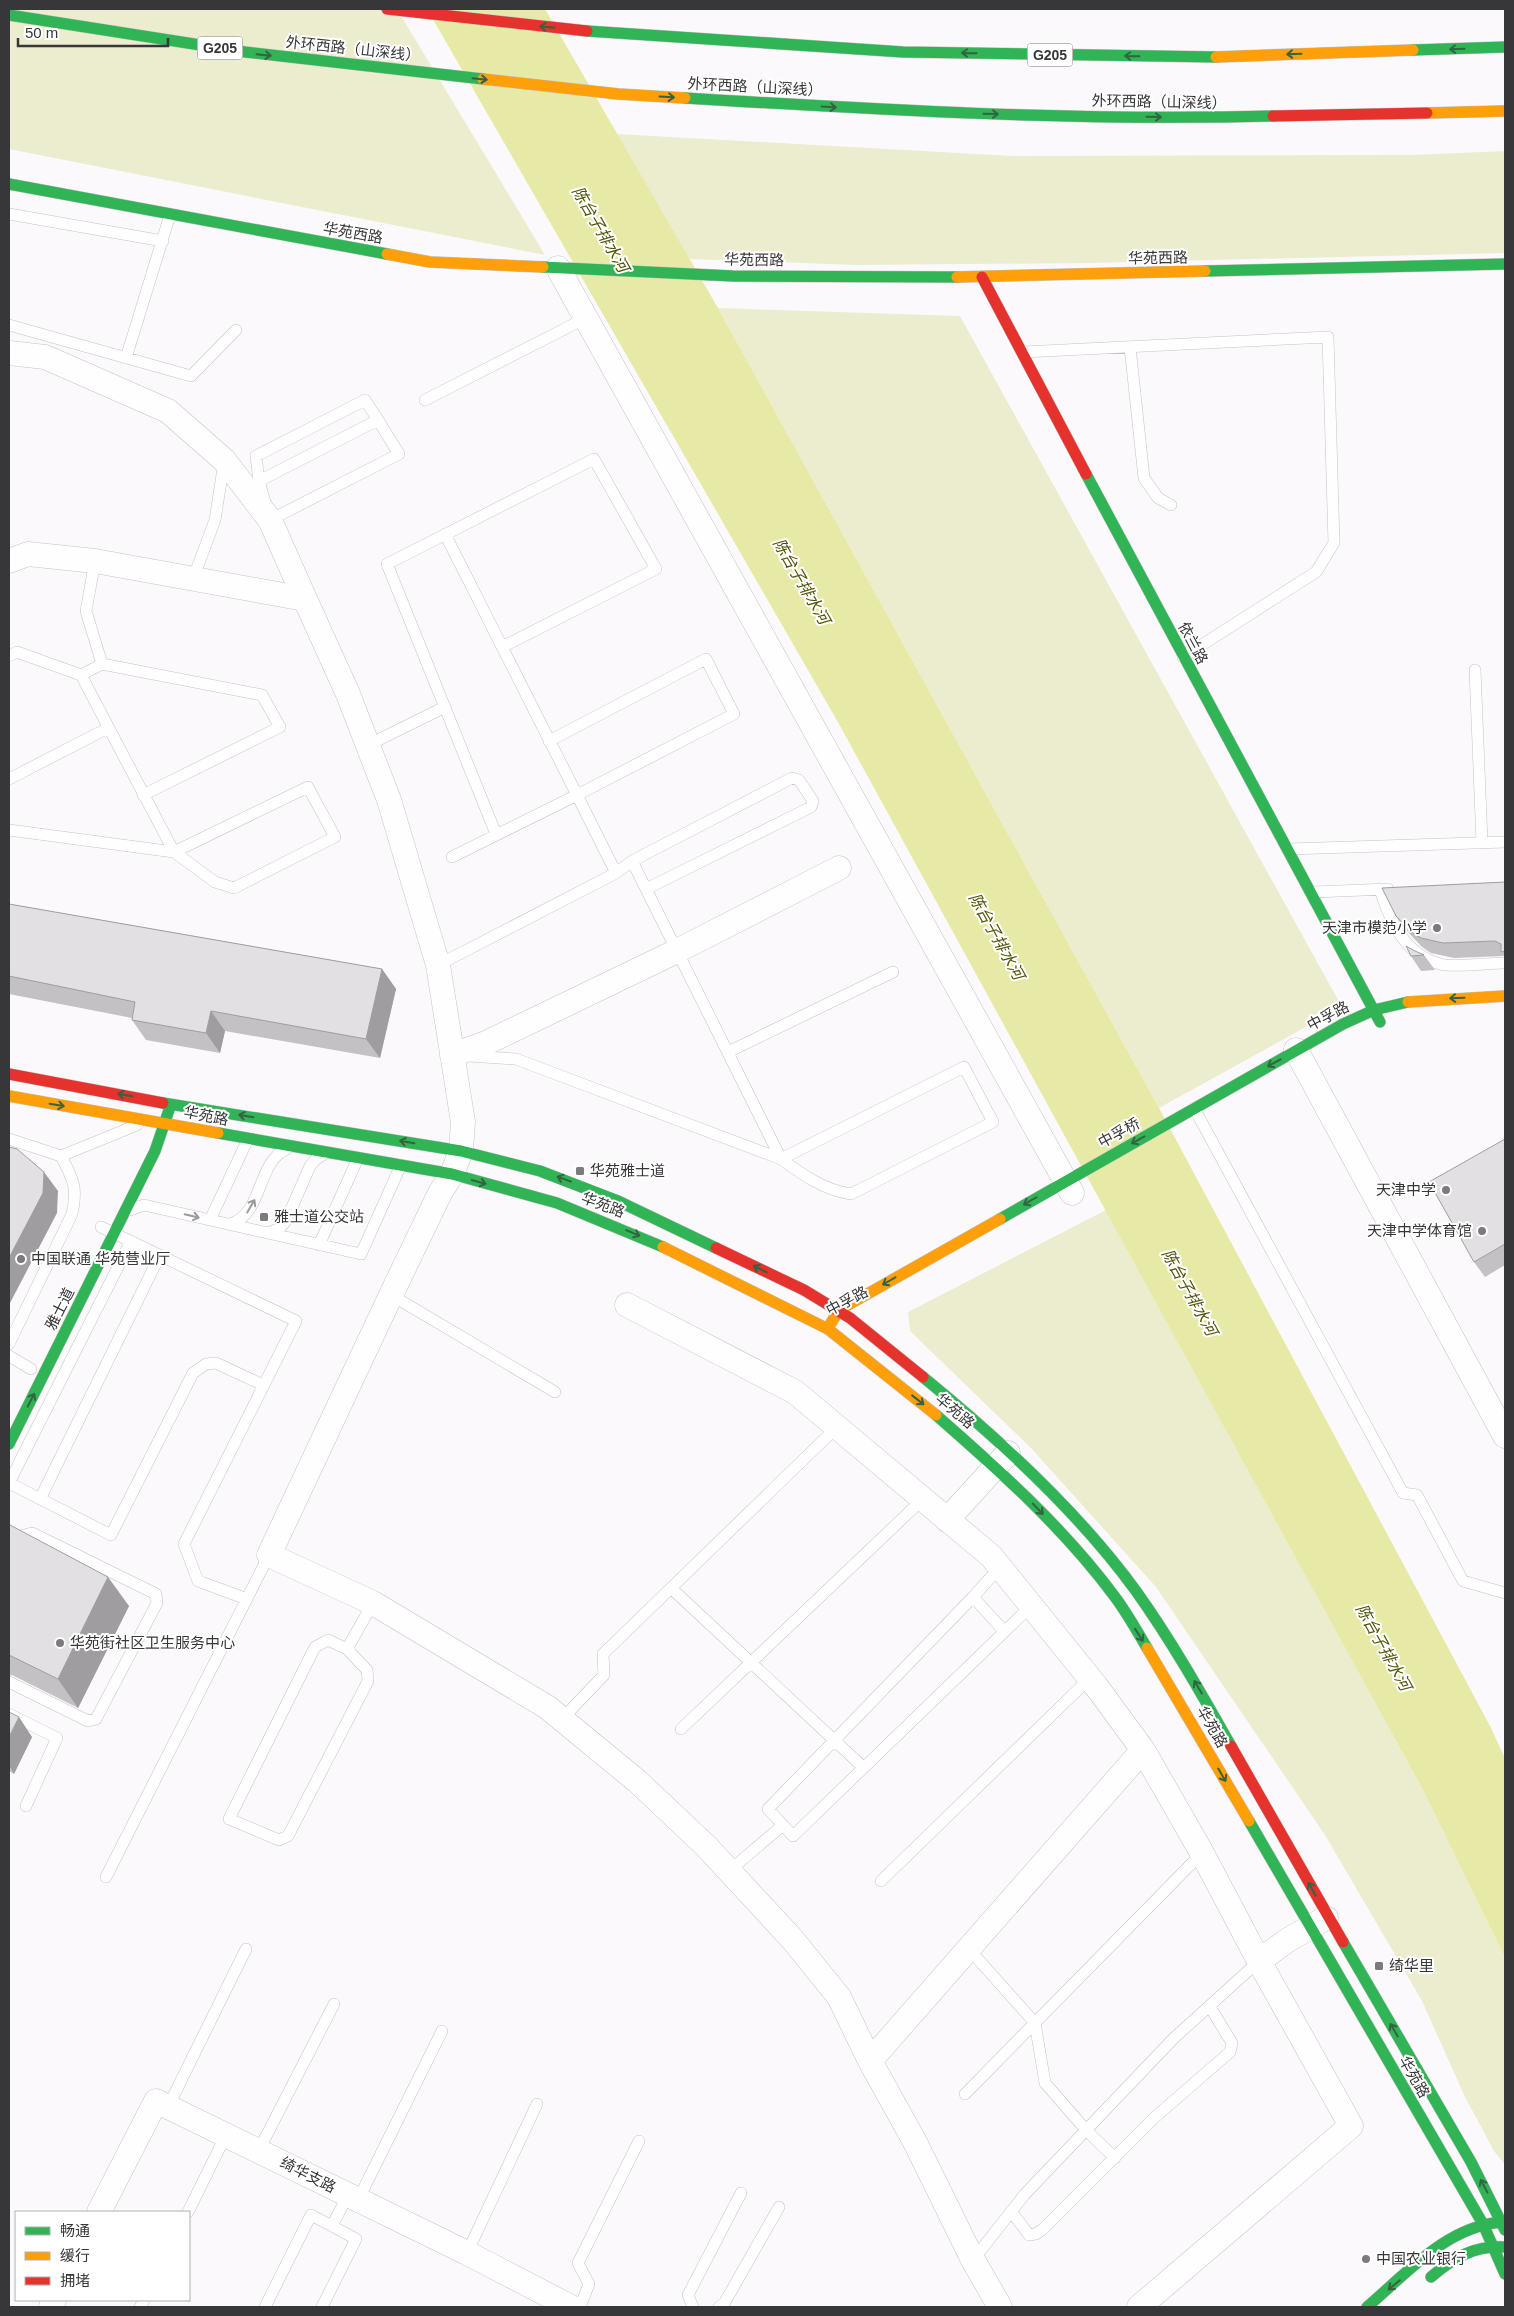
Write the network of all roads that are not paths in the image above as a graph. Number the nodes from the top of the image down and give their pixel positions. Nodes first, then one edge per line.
1 (387, 9) edge
2 (9, 15) edge
3 (1505, 47) edge
4 (1505, 111) edge
5 (9, 184) edge
6 (9, 214) edge
7 (170, 215) junction
8 (163, 241) junction
9 (1505, 264) edge
10 (563, 268) junction
11 (982, 277) junction
12 (586, 318) junction
13 (9, 325) edge
14 (236, 330) dead end
15 (1130, 347) junction
16 (1020, 352) junction
17 (9, 353) edge
18 (126, 358) junction
19 (425, 400) dead end
20 (378, 420) junction
21 (224, 460) junction
22 (259, 481) junction
23 (1171, 505) dead end
24 (270, 520) junction
25 (446, 534) junction
26 (9, 561) edge
27 (95, 561) junction
28 (193, 578) junction
29 (305, 600) junction
30 (502, 646) junction
31 (9, 656) edge
32 (1183, 657) junction
33 (102, 664) junction
34 (1475, 670) dead end
35 (81, 676) junction
36 (445, 707) junction
37 (108, 728) junction
38 (549, 741) junction
39 (368, 745) junction
40 (9, 779) edge
41 (143, 795) junction
42 (577, 796) junction
43 (9, 830) edge
44 (496, 834) junction
45 (1482, 842) junction
46 (1505, 842) edge
47 (1287, 849) junction
48 (174, 852) junction
49 (452, 857) dead end
50 (632, 861) junction
51 (839, 868) dead end
52 (616, 873) junction
53 (646, 889) junction
54 (1399, 889) edge
55 (1380, 890) junction
56 (1312, 892) junction
57 (677, 951) junction
58 (1505, 962) edge
59 (438, 965) junction
60 (893, 972) dead end
61 (1505, 996) edge
62 (1505, 1008) edge
63 (1374, 1010) junction
64 (728, 1052) junction
65 (452, 1054) junction
66 (1300, 1059) junction
67 (9, 1074) edge
68 (9, 1096) edge
69 (154, 1100) junction
70 (171, 1104) junction
71 (1194, 1108) junction
72 (207, 1110) junction
73 (1181, 1116) joint
74 (1205, 1117) junction
75 (158, 1123) junction
76 (1187, 1128) dead end
77 (202, 1131) junction
78 (9, 1139) edge
79 (141, 1139) dead end
80 (248, 1139) junction
81 (292, 1147) junction
82 (461, 1150) junction
83 (155, 1151) junction
84 (328, 1153) junction
85 (61, 1156) junction
86 (358, 1158) junction
87 (781, 1159) junction
88 (402, 1165) junction
89 (452, 1174) junction
90 (125, 1181) dead end
91 (1070, 1188) junction
92 (133, 1195) junction
93 (144, 1205) junction
94 (124, 1213) junction
95 (210, 1220) junction
96 (230, 1224) junction
97 (101, 1227) dead end
98 (115, 1233) junction
99 (268, 1233) junction
100 (130, 1241) junction
101 (319, 1245) junction
102 (160, 1255) junction
103 (804, 1290) junction
104 (872, 1291) junction
105 (391, 1295) junction
106 (879, 1301) dead end
107 (627, 1305) dead end
108 (788, 1308) junction
109 (848, 1312) junction
110 (828, 1329) junction
111 (9, 1344) edge
112 (9, 1356) edge
113 (31, 1368) dead end
114 (879, 1370) junction
115 (264, 1385) junction
116 (555, 1392) dead end
117 (837, 1427) junction
118 (1505, 1436) edge
119 (9, 1444) edge
120 (1002, 1459) junction
121 (9, 1483) edge
122 (40, 1499) junction
123 (923, 1500) junction
124 (947, 1520) junction
125 (269, 1555) junction
126 (9, 1560) edge
127 (1000, 1567) junction
128 (671, 1588) junction
129 (1505, 1592) edge
130 (973, 1597) junction
131 (247, 1599) junction
132 (373, 1603) junction
133 (1031, 1606) junction
134 (1003, 1630) junction
135 (346, 1649) junction
136 (752, 1662) junction
137 (1090, 1678) junction
138 (9, 1682) edge
139 (9, 1714) edge
140 (562, 1719) junction
141 (681, 1730) dead end
142 (834, 1740) junction
143 (1143, 1750) junction
144 (863, 1767) junction
145 (26, 1806) dead end
146 (783, 1826) junction
147 (1202, 1853) junction
148 (728, 1871) junction
149 (106, 1877) dead end
150 (881, 1881) dead end
151 (1319, 1923) junction
152 (968, 1948) junction
153 (246, 1949) dead end
154 (1259, 1961) junction
155 (334, 2004) dead end
156 (1210, 2007) junction
157 (1034, 2023) junction
158 (442, 2031) dead end
159 (870, 2060) junction
160 (965, 2094) dead end
161 (537, 2104) dead end
162 (168, 2107) junction
163 (1086, 2130) junction
164 (226, 2135) junction
165 (638, 2141) dead end
166 (259, 2150) junction
167 (1115, 2158) junction
168 (1463, 2190) junction
169 (741, 2193) dead end
170 (353, 2198) junction
171 (779, 2206) dead end
172 (100, 2211) edge
173 (188, 2211) edge
174 (1011, 2211) junction
175 (1483, 2224) junction
176 (1504, 2224) edge
177 (332, 2226) junction
178 (1445, 2242) junction
179 (1492, 2245) junction
180 (1505, 2247) edge
181 (467, 2253) junction
182 (973, 2260) junction
183 (1505, 2274) edge
184 (1423, 2284) dead end
185 (558, 2304) edge
186 (266, 2307) edge
187 (322, 2307) edge
188 (580, 2307) edge
189 (693, 2307) edge
190 (719, 2307) edge
191 (1000, 2307) edge
192 (1139, 2307) edge
193 (1367, 2307) edge

3 -> 1 main road, G205
2 -> 4 main road, 外环西路（山深线） / G205
5 - 7 main road, 华苑西路
6 - 8 lane
7 - 8 lane
7 - 10 main road, 华苑西路
8 - 18 lane
9 - 11 main road, 华苑西路
10 - 11 main road, 华苑西路
10 - 12 street
11 - 16 main road, 依兰路
12 - 19 lane
12 - 91 street
13 - 18 lane
14 - 18 lane
15 - 16 lane
15 - 23 lane
15 - 32 lane
16 - 32 main road, 依兰路
17 - 21 street
20 - 22 lane
20 - 22 lane
20 - 24 lane
21 - 24 street
21 - 28 lane
22 - 24 lane
24 - 29 street
25 - 30 lane
25 - 30 lane
25 - 36 lane
26 - 27 street
27 - 28 street
27 - 33 lane
28 - 29 street
29 - 39 street
30 - 38 lane
31 - 35 lane
32 - 47 main road, 依兰路
33 - 35 lane
33 - 41 lane
34 - 45 lane
35 - 37 lane
36 - 39 lane
36 - 44 lane
37 - 40 lane
37 - 41 lane
38 - 42 lane
38 - 42 lane
39 - 59 street
41 - 48 lane
42 - 44 lane
42 - 52 lane
43 - 48 lane
44 - 49 lane
45 - 46 lane
45 - 47 lane
47 - 56 main road, 依兰路
48 - 48 lane
50 - 52 lane
50 - 53 lane
50 - 53 lane
51 - 57 street
52 - 59 lane
53 - 57 lane
54 - 55 lane
55 - 56 lane
55 - 58 lane
56 - 63 main road, 依兰路
57 - 64 lane
57 - 65 street
59 - 65 street
60 - 64 lane
61 -> 63 main road, 中孚路
62 - 63 main road, 依兰路
63 - 66 main road, 中孚路
64 - 87 lane
65 - 82 street
65 - 87 lane
66 -> 71 main road, 中孚路
66 - 118 street
69 -> 67 main road, 华苑路
68 -> 75 main road, 华苑路
69 - 70 main road, 华苑路
69 - 75 main road, 雅士道
70 - 72 main road, 华苑路
70 - 75 main road, 雅士道
71 - 73 main road, 中孚路
71 - 74 lane
72 - 75 main road
82 -> 72 main road, 华苑路
73 -> 91 main road, 中孚桥
74 - 76 main road
74 - 129 lane
75 - 77 main road, 华苑路
75 - 79 main road, 雅士道
75 - 83 main road, 雅士道
75 - 85 lane
77 - 80 main road, 华苑路
77 - 83 main road
78 - 85 lane
80 - 81 main road, 华苑路
80 - 95 lane
81 - 84 main road, 华苑路
96 -> 81 lane
82 - 89 street
103 -> 82 main road, 华苑路
83 - 92 main road, 雅士道
84 - 86 main road, 华苑路
84 - 99 lane
85 - 111 lane
86 - 88 main road, 华苑路
86 - 101 lane
87 - 87 lane
88 - 89 main road, 华苑路
88 - 101 lane
89 - 105 street
89 -> 108 main road, 华苑路
90 - 92 lane
91 -> 104 main road, 中孚路
92 - 93 lane
92 - 94 main road, 雅士道
93 - 94 lane
93 -> 95 lane
94 - 98 main road, 雅士道
95 - 96 lane
96 - 99 lane
97 - 98 lane
98 - 100 lane
119 -> 98 main road, 雅士道
99 - 101 lane
100 - 102 lane
100 - 121 lane
102 - 115 lane
102 - 122 lane
103 - 104 main road
103 - 109 main road, 华苑路
104 - 109 main road, 中孚路
105 - 116 lane
105 - 125 street
106 - 109 main road
107 - 117 street
108 - 109 main road
108 - 110 main road, 华苑路
109 - 110 main road, 中孚路
109 - 114 main road
109 - 120 main road, 华苑路
110 - 114 main road, 华苑路
112 - 113 lane
114 -> 120 main road, 华苑路
115 - 122 lane
115 - 131 lane
117 - 123 street
117 - 128 lane
120 - 124 street
120 -> 151 main road, 华苑路
151 -> 120 main road, 华苑路
121 - 122 lane
123 - 124 street
123 - 136 lane
124 - 127 street
125 - 131 lane
125 - 132 street
126 - 138 lane
127 - 130 lane
127 - 133 street
128 - 136 lane
128 - 140 lane
130 - 134 lane
130 - 142 lane
131 - 149 lane
132 - 135 lane
132 - 140 street
133 - 134 lane
133 - 137 street
134 - 144 lane
135 - 135 lane
136 - 141 lane
136 - 142 lane
137 - 143 street
137 - 150 lane
139 - 145 lane
140 - 148 street
142 - 144 lane
142 - 146 lane
143 - 147 street
143 - 152 street
144 - 146 lane
146 - 148 lane
147 - 154 street
147 - 157 lane
148 - 159 street
151 - 154 street
151 - 168 main road, 华苑路
176 -> 151 main road, 华苑路
152 - 157 lane
152 - 159 street
153 - 162 lane
154 - 156 lane
154 - 192 street
155 - 166 lane
156 - 163 lane
156 - 167 lane
157 - 160 lane
157 - 163 lane
158 - 170 lane
159 - 182 street
161 - 181 lane
162 - 164 street, 绮华支路
162 - 172 street
163 - 167 lane
163 - 174 lane
164 - 166 street, 绮华支路
164 - 173 lane
165 - 188 lane
166 - 170 street, 绮华支路
167 - 174 lane
168 - 175 main road, 华苑路
168 - 178 main road
169 - 189 lane
170 - 177 lane
170 - 181 street, 绮华支路
171 - 190 lane
174 - 182 lane
175 - 176 main road
175 - 178 main road
175 - 179 main road, 华苑路
177 - 186 lane
177 - 187 lane
178 -> 193 main road
179 - 180 main road
179 - 183 main road, 华苑路
179 - 184 main road
181 - 185 street, 绮华支路
182 - 191 street

